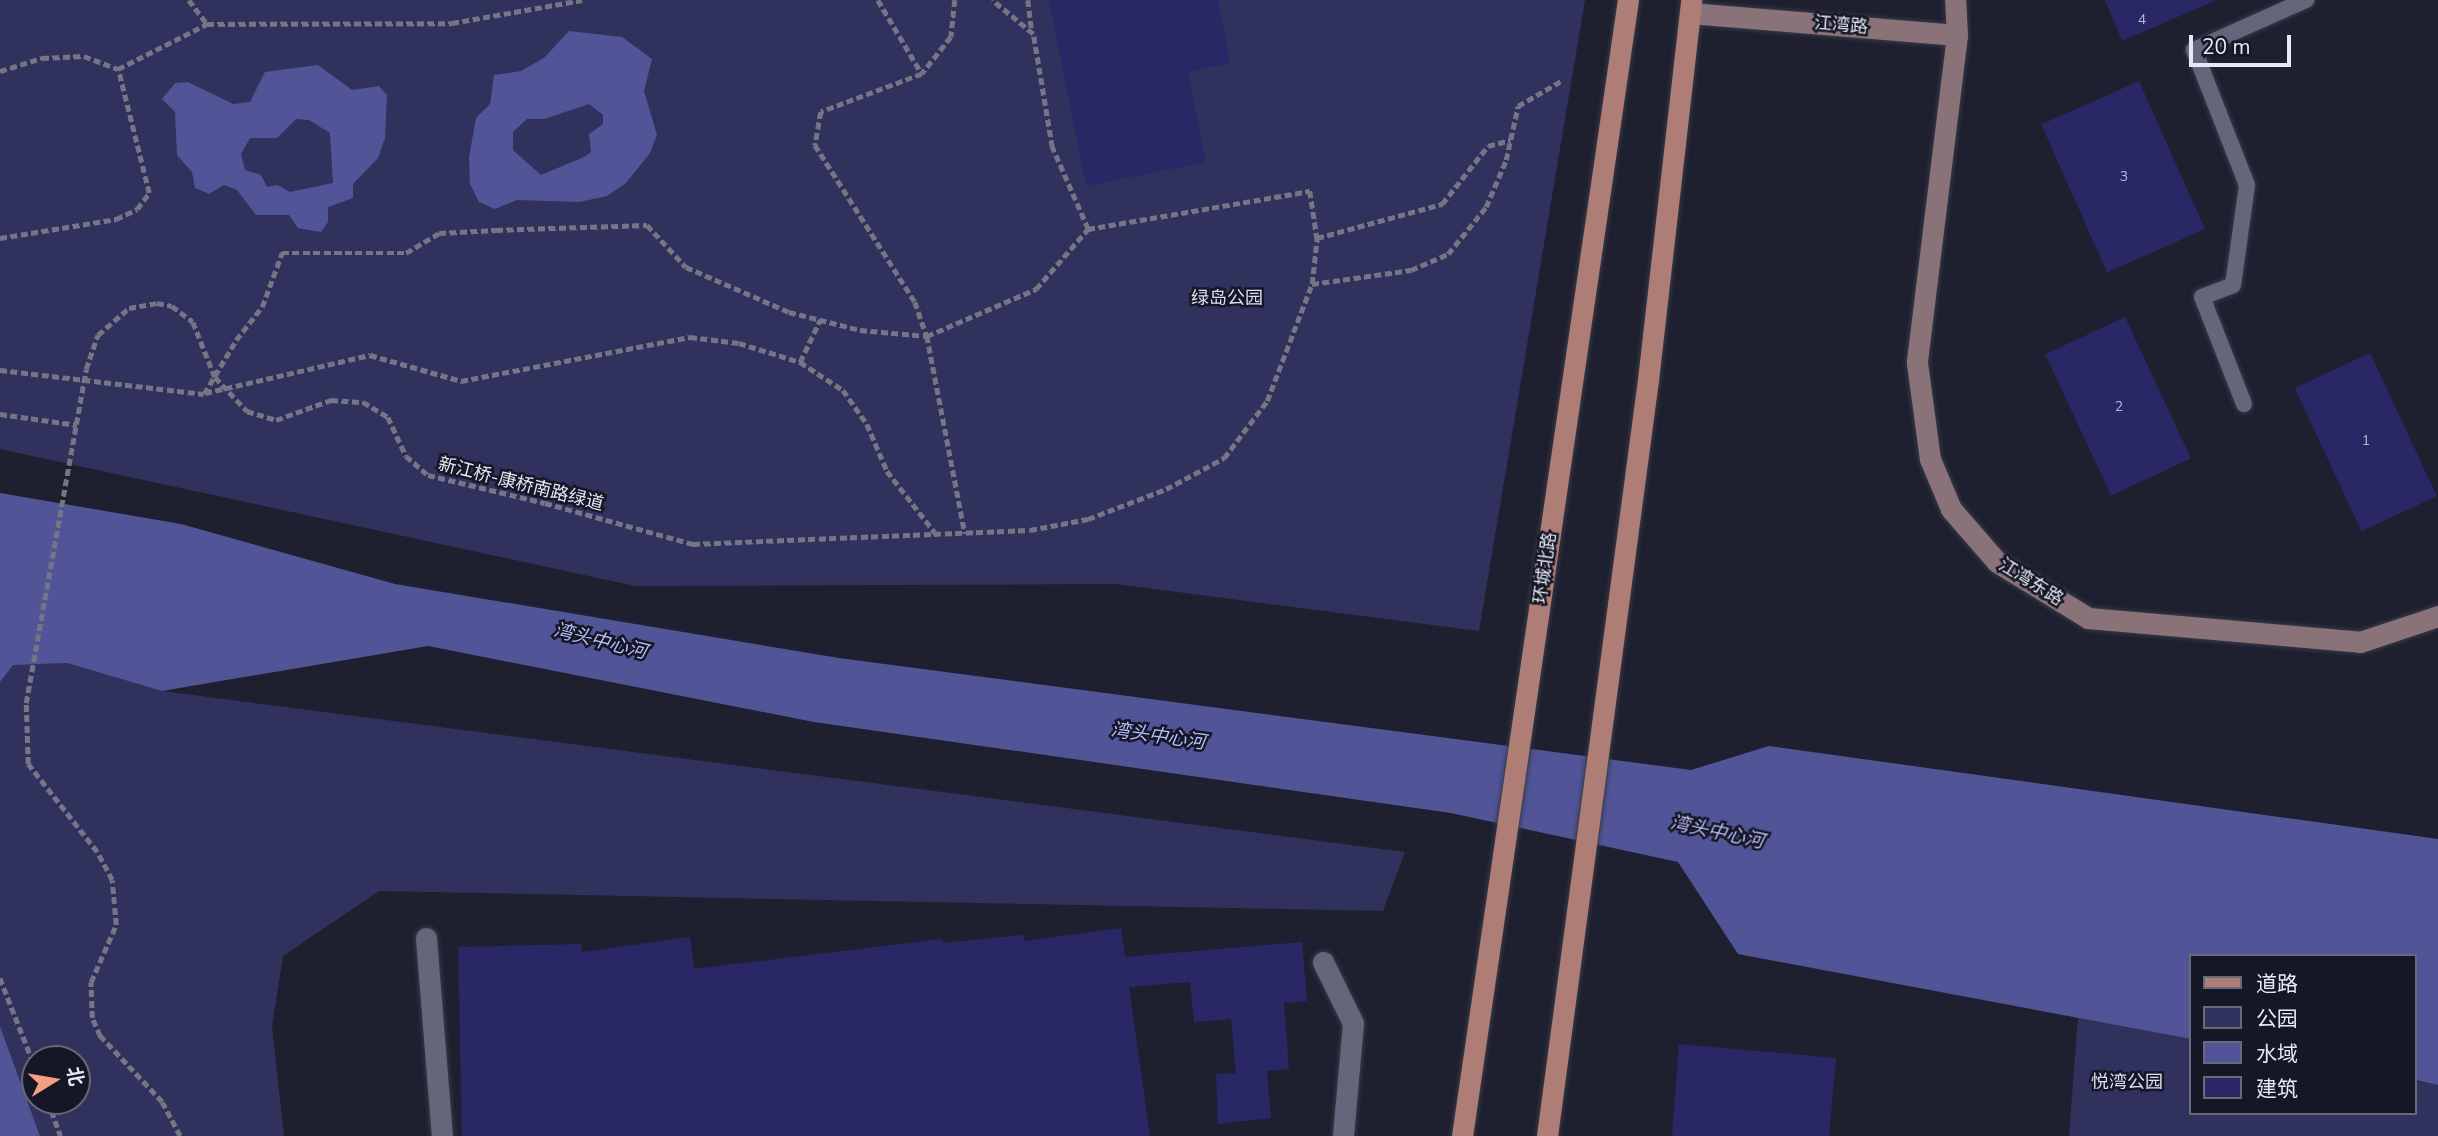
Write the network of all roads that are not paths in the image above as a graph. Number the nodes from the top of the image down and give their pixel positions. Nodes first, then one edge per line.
1 (1628, 0) edge
2 (1955, 0) edge
3 (2306, 0) edge
4 (1691, 6) edge
5 (1957, 35) junction
6 (2244, 404) dead end
7 (2438, 616) edge
8 (426, 938) dead end
9 (1323, 962) dead end
10 (1462, 1134) edge
11 (442, 1136) edge
12 (1343, 1136) edge
13 (1546, 1136) edge

1 - 10 main road, 环城北路
2 - 5 street
3 - 6 lane
4 - 5 street, 江湾路
4 - 13 main road
5 - 7 street, 江湾东路
8 - 11 street
9 - 12 street

